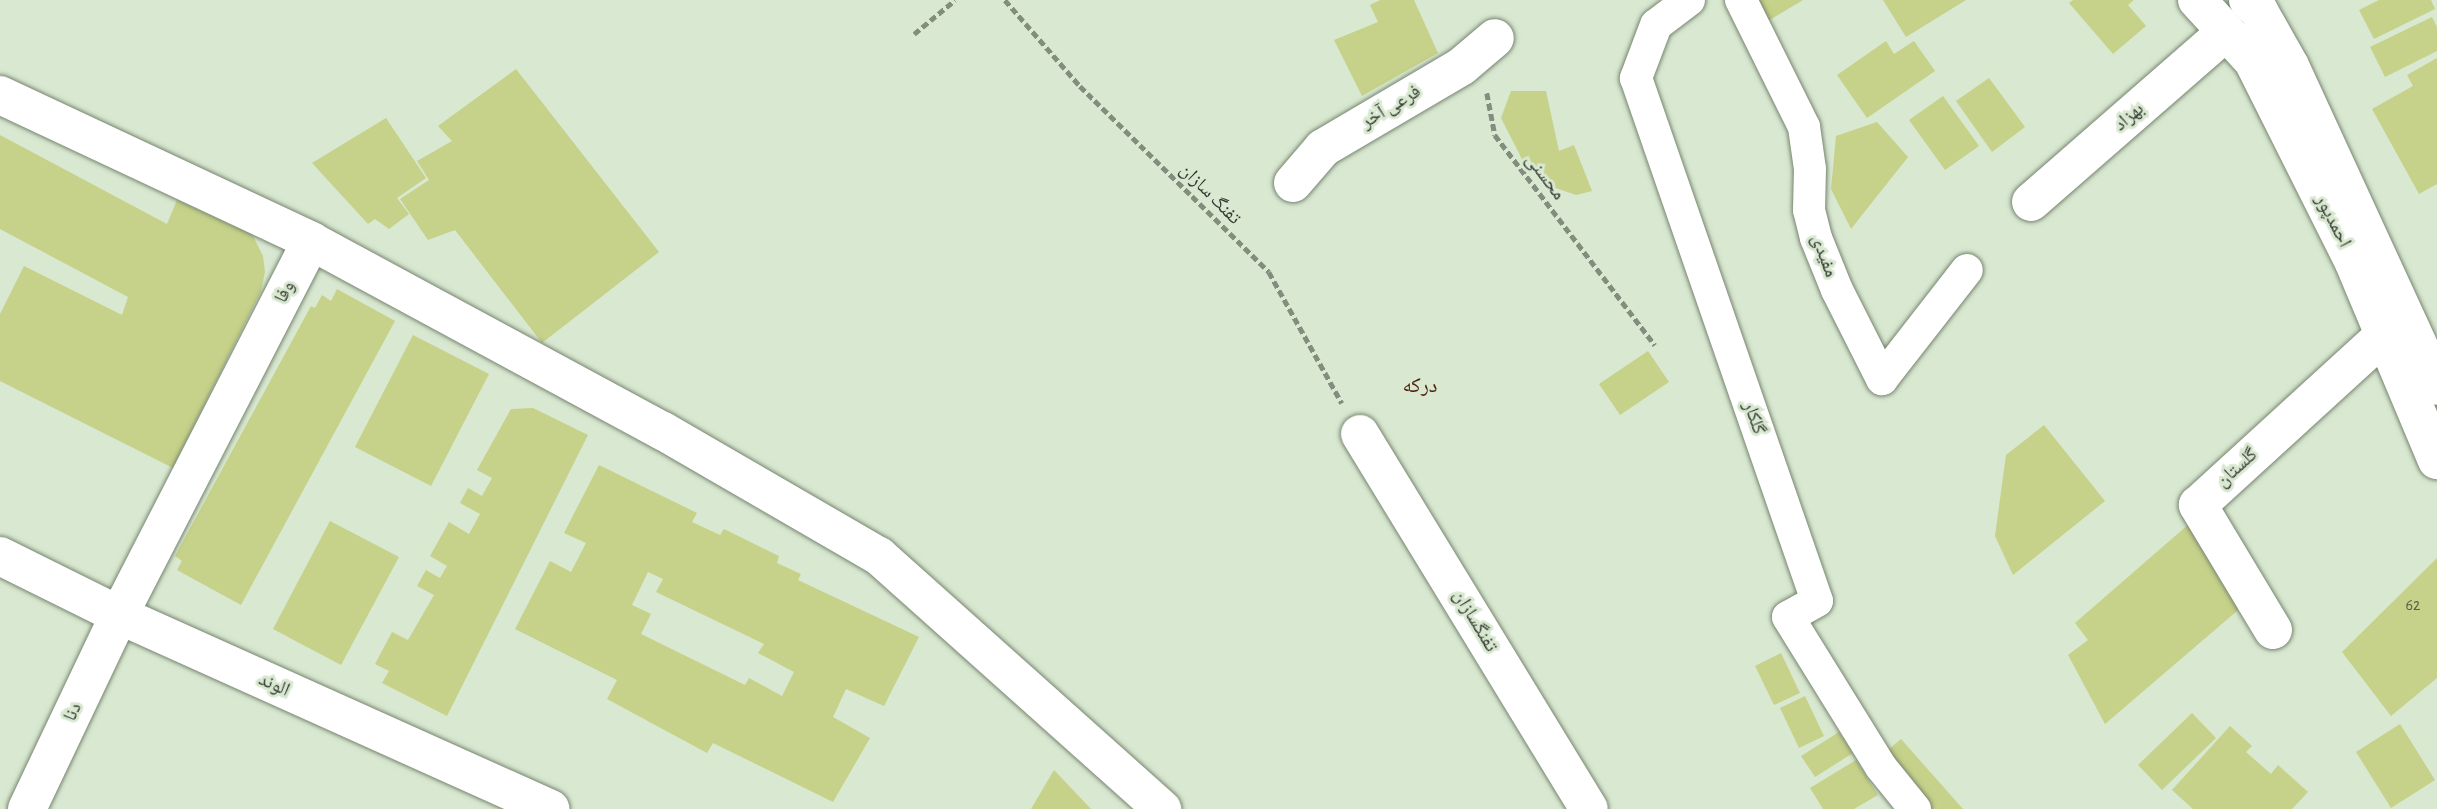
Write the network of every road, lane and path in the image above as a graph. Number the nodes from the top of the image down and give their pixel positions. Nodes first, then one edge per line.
1 (955, 0) edge
2 (1005, 0) edge
3 (1689, 0) edge
4 (1741, 0) edge
5 (2197, 0) edge
6 (2248, 0) edge
7 (2227, 32) junction
8 (914, 34) dead end
9 (1494, 38) joint
10 (0, 94) edge
11 (1293, 183) dead end
12 (2031, 202) dead end
13 (311, 241) junction
14 (1967, 270) dead end
15 (2397, 329) junction
16 (1655, 345) dead end
17 (2437, 386) edge
18 (1360, 434) joint
19 (2437, 460) edge
20 (0, 556) edge
21 (119, 615) junction
22 (2273, 630) dead end
23 (27, 809) edge
24 (550, 809) edge
25 (1162, 809) edge
26 (1589, 809) edge
27 (1915, 809) edge

1 - 8 path
2 - 18 path, تفنگ سازان
3 - 27 street, گلکار
4 - 14 street, مفیدی
5 - 7 street, احمدپور
6 - 15 street, احمدپور
7 - 12 street, بهزاد
7 - 15 street, احمدپور
9 - 11 street, فرعی آخر
9 - 16 path, محسنی
10 - 13 street
13 - 21 street, وفا
13 - 25 street
15 - 17 street, احمدپور
15 - 19 street, احمدپور
15 - 22 street, گلستان
18 - 26 street, تفنگسازان
20 - 21 street, الوند
21 - 23 street, دنا
21 - 24 street, الوند

